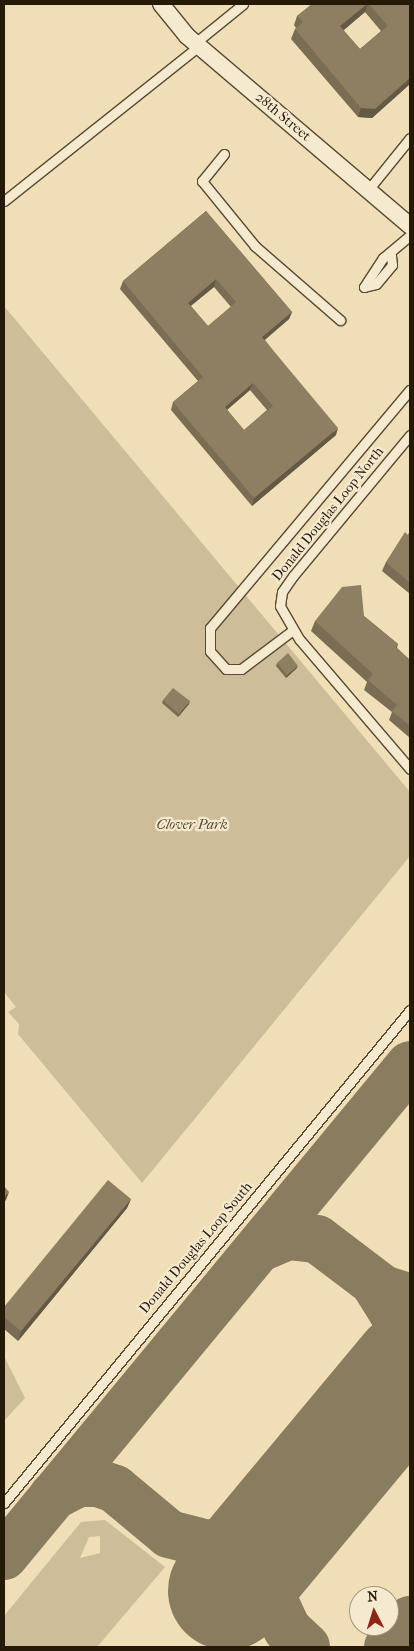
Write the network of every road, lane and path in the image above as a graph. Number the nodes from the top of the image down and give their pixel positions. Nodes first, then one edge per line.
1 (161, 4) edge
2 (243, 4) edge
3 (197, 44) junction
4 (410, 138) edge
5 (224, 154) dead end
6 (368, 190) junction
7 (4, 201) edge
8 (410, 226) edge
9 (410, 235) edge
10 (391, 256) dead end
11 (340, 320) dead end
12 (410, 390) edge
13 (410, 435) edge
14 (292, 630) junction
15 (410, 768) edge
16 (410, 1010) edge
17 (4, 1502) edge

1 - 3 street, 28th Street
2 - 3 lane
3 - 6 street, 28th Street
3 - 7 lane
4 - 6 lane
5 - 11 lane
6 - 8 street, 28th Street
9 - 10 lane
12 - 14 lane
13 - 14 lane, Donald Douglas Loop North
14 - 15 lane, Donald Douglas Loop North
16 - 17 lane, Donald Douglas Loop South

